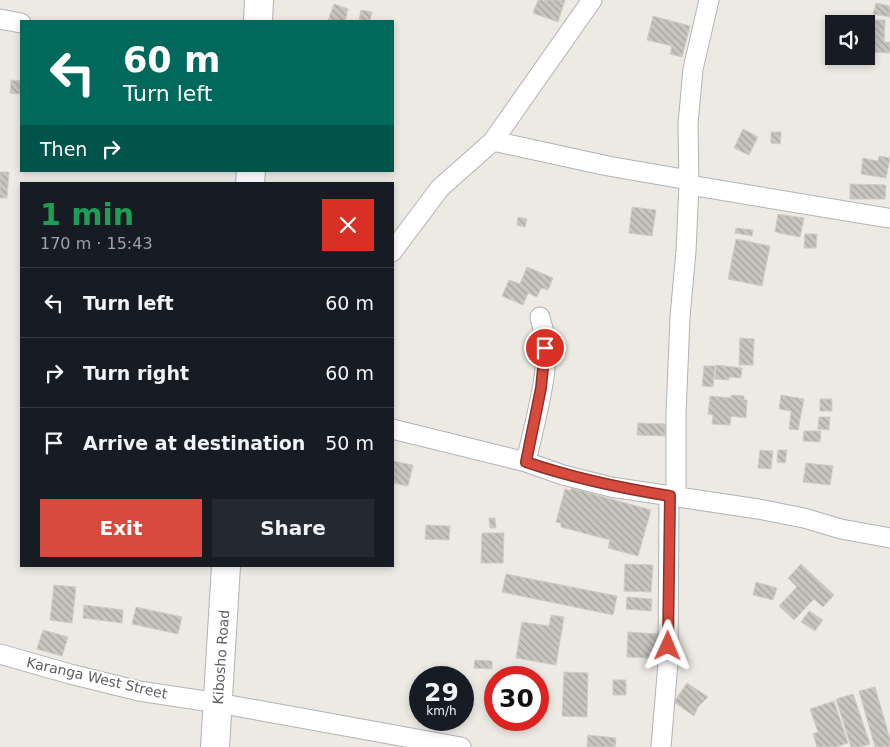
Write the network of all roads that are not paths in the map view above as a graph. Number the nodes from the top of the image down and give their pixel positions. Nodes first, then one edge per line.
1 (259, 0) edge
2 (592, 0) edge
3 (708, 0) edge
4 (0, 19) edge
5 (258, 20) edge
6 (20, 23) edge
7 (493, 140) junction
8 (689, 182) junction
9 (888, 218) dead end
10 (394, 249) edge
11 (540, 318) dead end
12 (394, 429) edge
13 (526, 462) junction
14 (673, 497) junction
15 (890, 538) edge
16 (226, 567) edge
17 (0, 654) edge
18 (218, 704) junction
19 (436, 744) edge
20 (215, 747) edge
21 (461, 747) edge
22 (661, 747) edge

1 - 5 street
2 - 7 street
3 - 8 street
4 - 6 street
7 - 8 street
7 - 10 street
8 - 9 street
8 - 14 street
11 - 13 street
12 - 13 street
13 - 14 street
14 - 15 street
14 - 22 street
16 - 18 street, Kibosho Road
17 - 18 street, Karanga West Street
18 - 19 street, Karanga West Street
18 - 20 street, Kibosho Road
19 - 21 street, Karanga West Street

